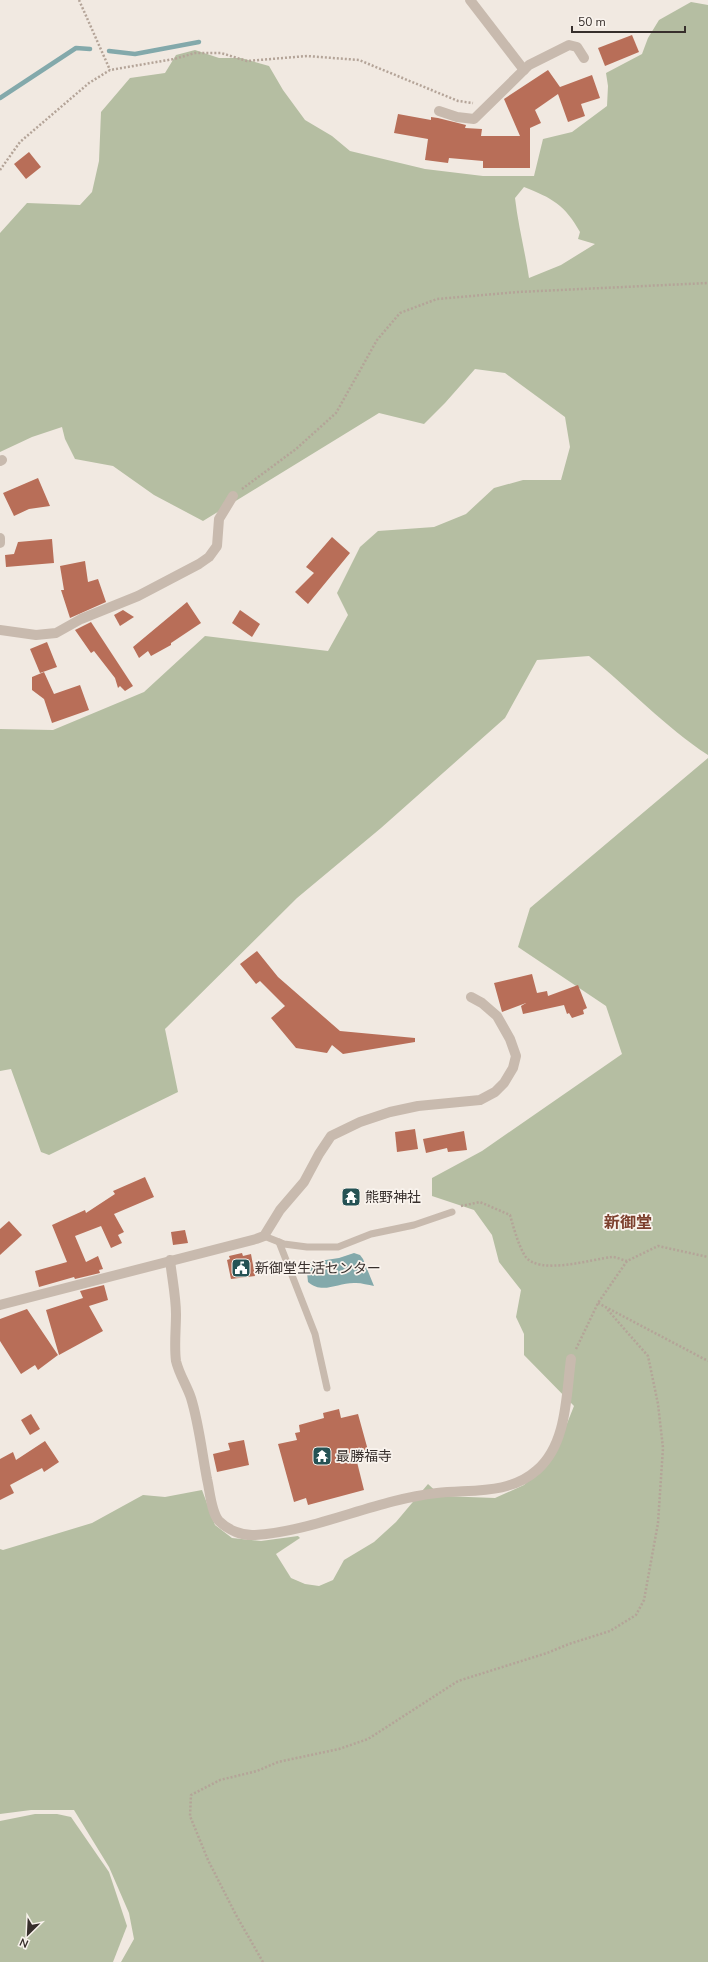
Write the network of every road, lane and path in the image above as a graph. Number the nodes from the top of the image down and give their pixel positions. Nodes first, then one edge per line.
1 (79, 0) edge
2 (470, 0) edge
3 (584, 58) dead end
4 (110, 70) junction
5 (524, 70) junction
6 (476, 103) dead end
7 (440, 111) dead end
8 (0, 170) edge
9 (708, 284) edge
10 (233, 496) joint
11 (0, 538) edge
12 (0, 543) edge
13 (0, 630) edge
14 (471, 997) dead end
15 (452, 1212) joint
16 (264, 1236) junction
17 (278, 1242) junction
18 (708, 1257) edge
19 (170, 1260) junction
20 (627, 1261) junction
21 (598, 1303) junction
22 (0, 1305) edge
23 (606, 1308) junction
24 (571, 1359) joint
25 (708, 1361) edge
26 (327, 1388) dead end
27 (263, 1962) edge

1 - 4 path
2 - 5 street
3 - 5 street
4 - 6 path
4 - 8 path
5 - 7 street
9 - 10 path
10 - 13 street
11 - 12 street
14 - 16 street
15 - 17 lane
15 - 20 path
16 - 17 lane
16 - 19 street
17 - 26 lane
18 - 20 path
19 - 22 street
19 - 24 street
20 - 21 path
21 - 23 path
21 - 24 path
23 - 25 path
23 - 27 path

